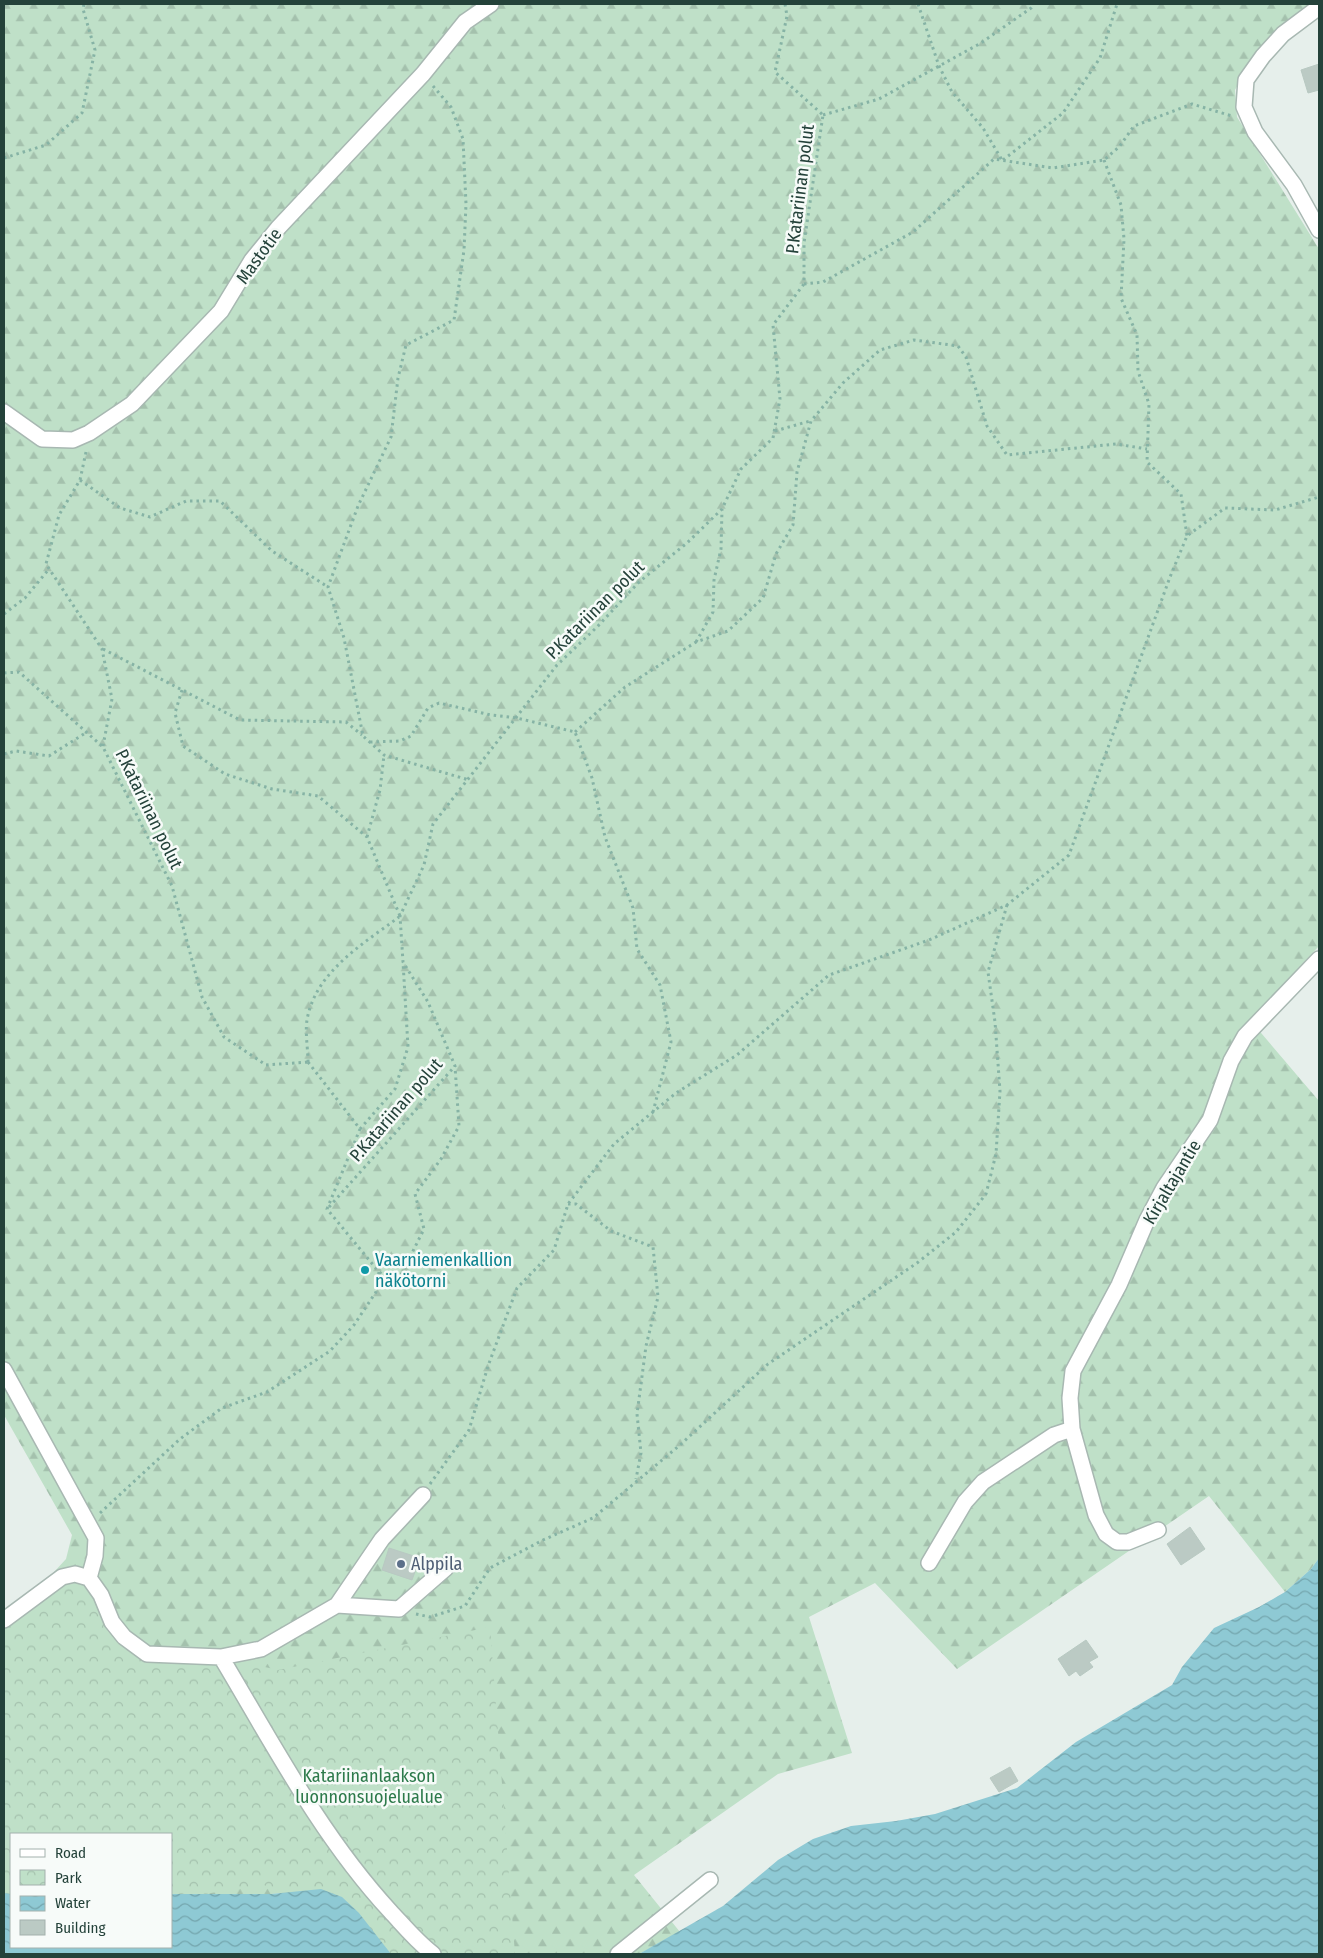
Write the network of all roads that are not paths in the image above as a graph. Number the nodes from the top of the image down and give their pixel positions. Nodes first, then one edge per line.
1 (491, 4) edge
2 (1319, 7) edge
3 (1319, 230) edge
4 (4, 412) edge
5 (1319, 959) edge
6 (4, 1370) edge
7 (1072, 1429) junction
8 (423, 1495) road end
9 (1158, 1530) dead end
10 (929, 1563) dead end
11 (446, 1568) dead end
12 (89, 1578) junction
13 (337, 1605) junction
14 (4, 1620) edge
15 (221, 1658) junction
16 (710, 1880) dead end
17 (433, 1954) edge
18 (618, 1954) edge

1 - 4 street, Mastotie
2 - 3 street
5 - 7 street, Kirjaltajantie
6 - 12 street
7 - 9 street, Kirjaltajantie
7 - 10 street
8 - 13 street
11 - 13 street
12 - 14 street
12 - 15 street
13 - 15 street
15 - 17 street
16 - 18 street

